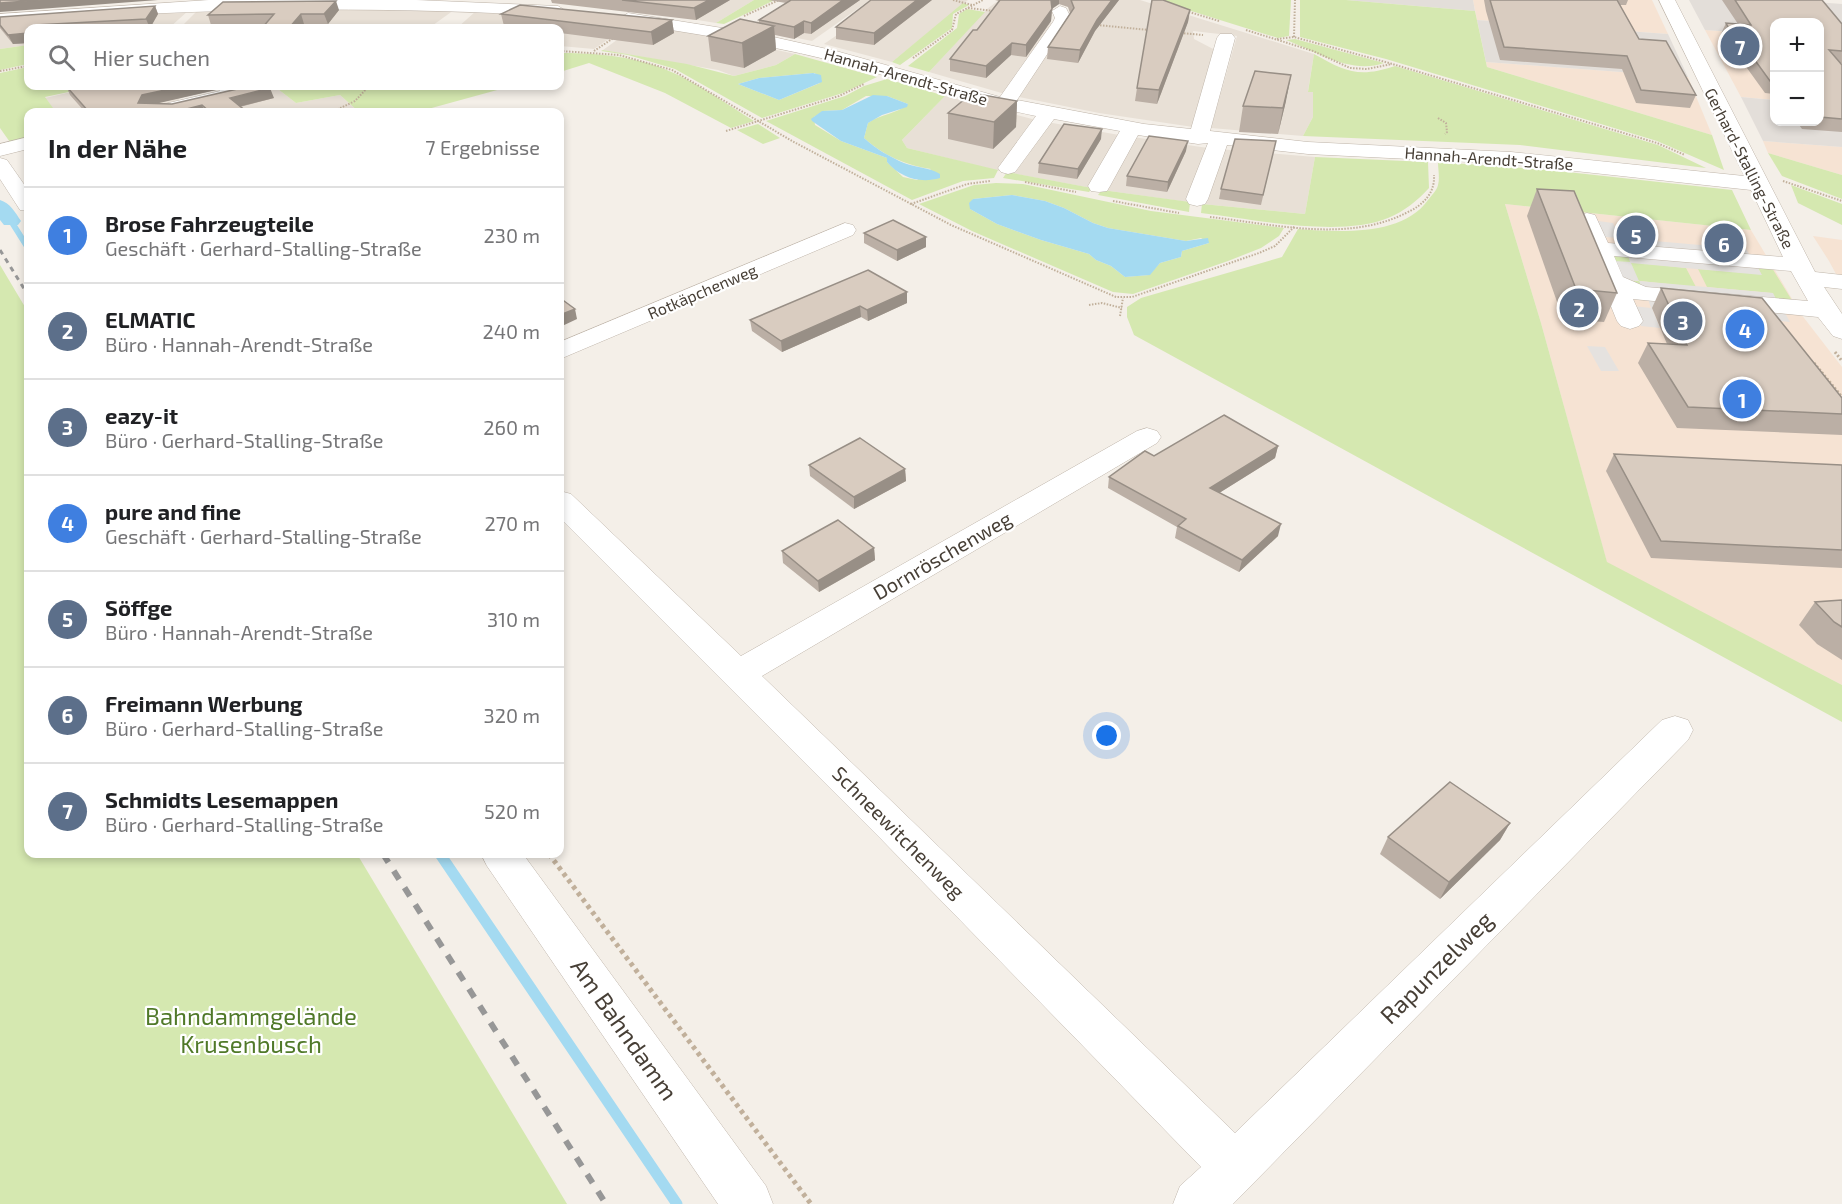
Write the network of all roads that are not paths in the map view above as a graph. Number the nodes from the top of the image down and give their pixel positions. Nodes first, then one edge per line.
1 (37, 0) edge
2 (1667, 0) edge
3 (368, 1) edge
4 (200, 2) edge
5 (654, 4) edge
6 (581, 13) edge
7 (610, 15) edge
8 (22, 16) junction
9 (1060, 16) road end
10 (630, 18) junction
11 (0, 19) edge
12 (1229, 29) road end
13 (823, 38) dead end
14 (807, 49) junction
15 (199, 90) edge
16 (231, 90) edge
17 (195, 102) junction
18 (1005, 104) junction
19 (170, 108) edge
20 (1048, 113) junction
21 (1132, 128) junction
22 (1209, 139) junction
23 (24, 144) edge
24 (0, 150) edge
25 (0, 164) edge
26 (1008, 168) dead end
27 (1768, 182) junction
28 (1099, 186) dead end
29 (24, 199) edge
30 (1197, 199) dead end
31 (1587, 220) edge
32 (845, 231) dead end
33 (1602, 255) junction
34 (1803, 271) junction
35 (1614, 282) junction
36 (1842, 282) edge
37 (1826, 310) junction
38 (1630, 321) dead end
39 (1842, 331) edge
40 (564, 349) edge
41 (1147, 437) dead end
42 (564, 505) edge
43 (737, 674) junction
44 (1675, 730) dead end
45 (504, 858) edge
46 (1235, 1167) junction
47 (748, 1204) edge
48 (1198, 1204) edge

1 - 8 street
2 - 27 street, Gerhard-Stalling-Straße
3 - 4 street
3 - 6 street
4 - 8 street
5 - 10 street
7 - 10 street, Hannah-Arendt-Straße
8 - 11 street
9 - 18 street, Hannah-Arendt-Straße
10 - 14 street, Hannah-Arendt-Straße
12 - 22 street
13 - 14 street, Hannah-Arendt-Straße
14 - 18 street, Hannah-Arendt-Straße
15 - 17 street
16 - 17 street
17 - 19 street
18 - 20 street, Hannah-Arendt-Straße
20 - 21 street, Hannah-Arendt-Straße
20 - 26 street
21 - 22 street, Hannah-Arendt-Straße
21 - 28 street
22 - 27 street, Hannah-Arendt-Straße
22 - 30 street
23 - 24 street
25 - 29 street
27 - 34 street, Gerhard-Stalling-Straße
31 - 33 street
32 - 40 street, Rotkäpchenweg
33 - 34 street
33 - 35 street
34 - 36 street
34 - 37 street, Gerhard-Stalling-Straße
35 - 37 street
35 - 38 street
37 - 39 street, Gerhard-Stalling-Straße
41 - 43 street, Dornröschenweg
42 - 43 street, Schneewitchenweg
43 - 46 street, Schneewitchenweg
44 - 46 street, Rapunzelweg
45 - 47 street, Am Bahndamm
46 - 48 street, Rapunzelweg

